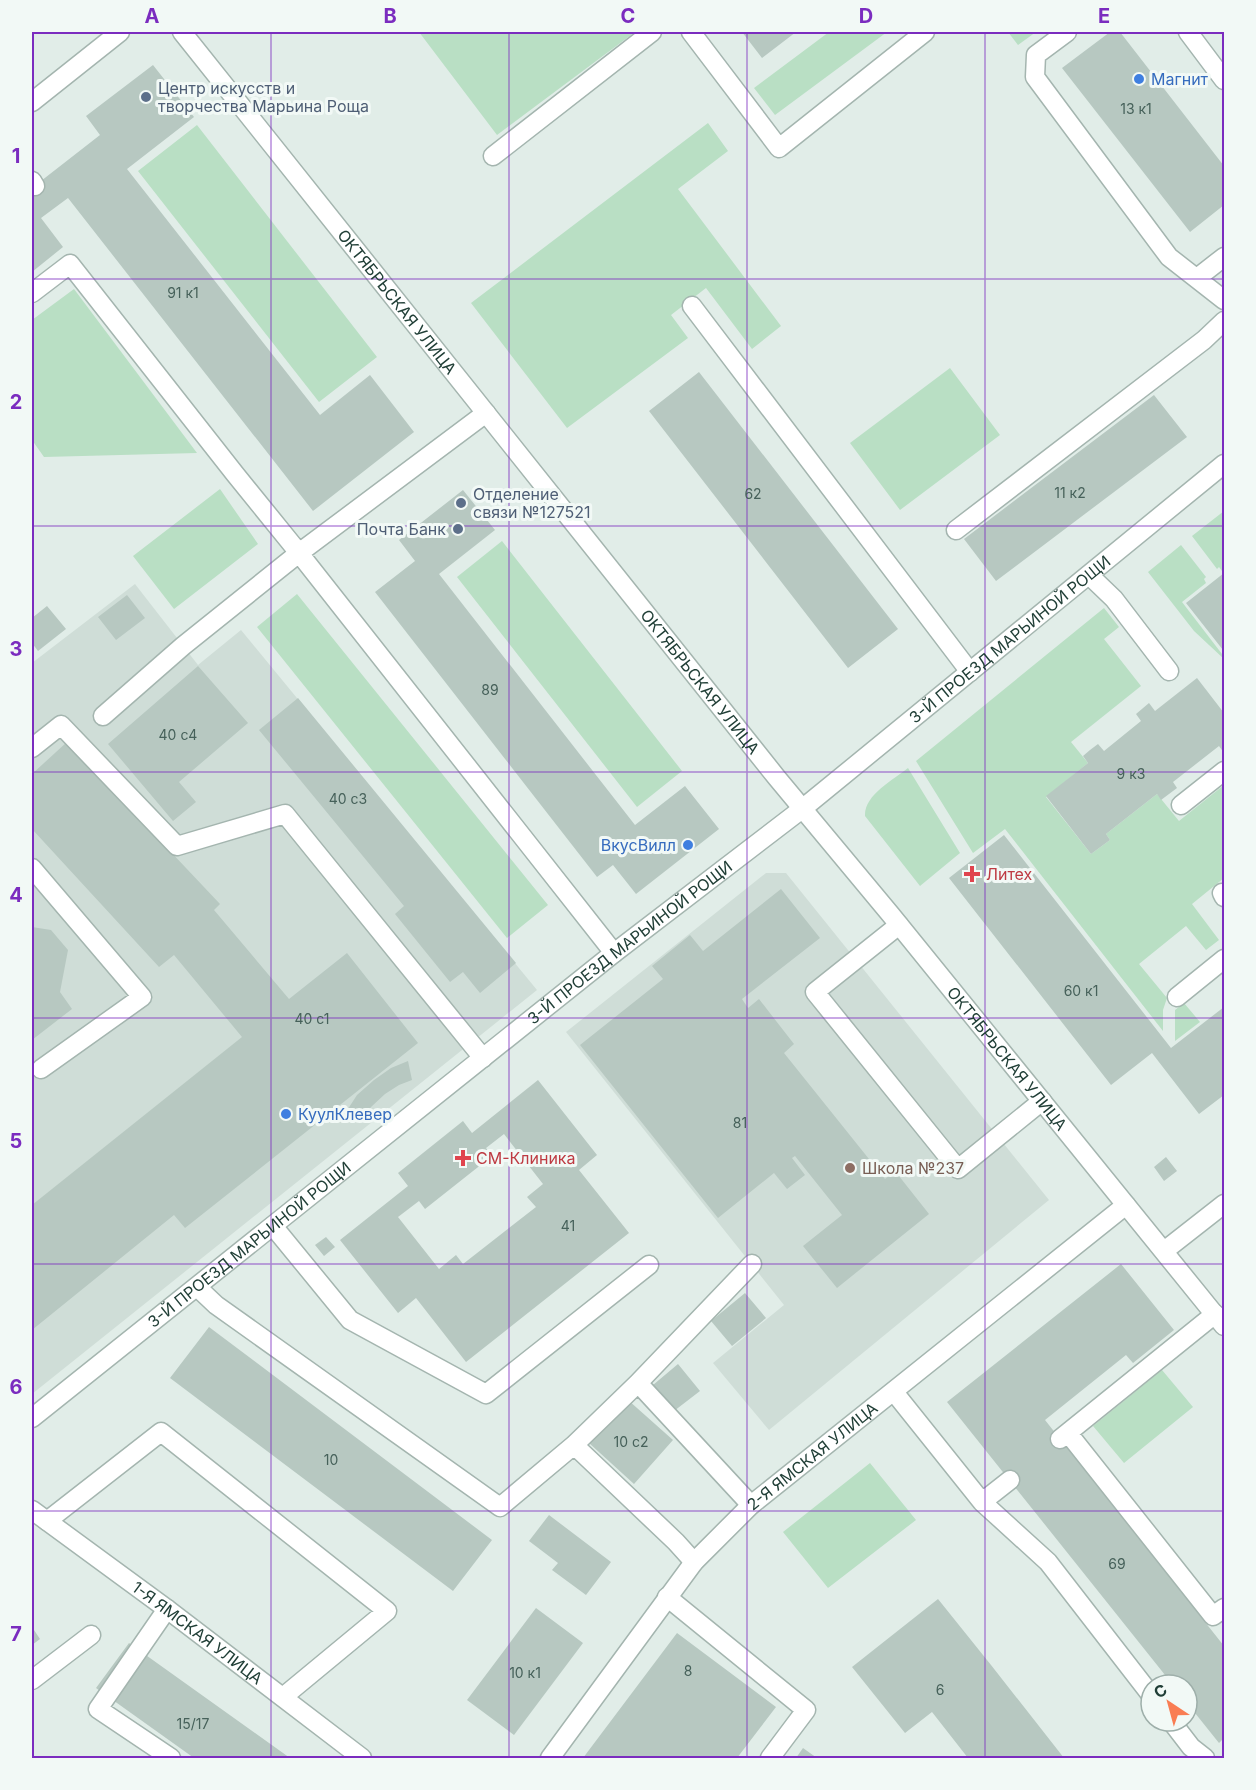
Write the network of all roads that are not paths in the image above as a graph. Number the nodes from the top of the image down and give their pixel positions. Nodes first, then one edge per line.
1 (120, 32) edge
2 (182, 32) edge
3 (652, 32) edge
4 (691, 32) edge
5 (925, 32) edge
6 (1067, 32) edge
7 (1188, 32) edge
8 (1224, 80) edge
9 (32, 102) edge
10 (493, 156) dead end
11 (1224, 257) edge
12 (1197, 278) junction
13 (32, 293) edge
14 (1224, 300) edge
15 (693, 306) dead end
16 (1224, 321) edge
17 (486, 413) junction
18 (1224, 464) edge
19 (956, 530) dead end
20 (299, 553) junction
21 (1089, 575) junction
22 (1169, 671) dead end
23 (970, 672) junction
24 (103, 716) dead end
25 (32, 748) edge
26 (1224, 771) edge
27 (1181, 805) dead end
28 (802, 809) junction
29 (32, 868) edge
30 (899, 925) junction
31 (614, 953) junction
32 (1224, 959) edge
33 (1177, 997) dead end
34 (483, 1058) junction
35 (42, 1069) dead end
36 (1042, 1101) junction
37 (1126, 1204) junction
38 (1224, 1204) edge
39 (273, 1226) junction
40 (1164, 1251) junction
41 (752, 1264) dead end
42 (649, 1265) dead end
43 (197, 1287) junction
44 (1220, 1320) edge
45 (638, 1383) junction
46 (894, 1392) junction
47 (32, 1418) edge
48 (574, 1445) junction
49 (1010, 1480) dead end
50 (982, 1502) junction
51 (751, 1504) junction
52 (32, 1510) edge
53 (47, 1521) junction
54 (694, 1562) junction
55 (667, 1597) junction
56 (1224, 1608) edge
57 (167, 1609) junction
58 (91, 1635) dead end
59 (32, 1680) edge
60 (1139, 1680) edge
61 (283, 1697) junction
62 (1180, 1733) edge
63 (171, 1758) edge
64 (362, 1758) edge
65 (550, 1758) edge
66 (770, 1758) edge
67 (1205, 1758) edge

1 - 9 street
2 - 17 street, ОКТЯБРЬСКАЯ УЛИЦА
3 - 10 street
4 - 5 street
6 - 12 street
7 - 8 street
11 - 12 street
12 - 14 street
13 - 20 street
15 - 23 street
16 - 19 street
17 - 20 street
17 - 28 street, ОКТЯБРЬСКАЯ УЛИЦА
18 - 21 street, 3-Й ПРОЕЗД МАРЬИНОЙ РОЩИ
20 - 24 street
20 - 31 street
21 - 22 street
21 - 23 street, 3-Й ПРОЕЗД МАРЬИНОЙ РОЩИ
23 - 28 street, 3-Й ПРОЕЗД МАРЬИНОЙ РОЩИ
25 - 34 street
26 - 27 street
28 - 30 street, ОКТЯБРЬСКАЯ УЛИЦА
28 - 31 street, 3-Й ПРОЕЗД МАРЬИНОЙ РОЩИ
29 - 35 street
30 - 36 street, ОКТЯБРЬСКАЯ УЛИЦА
30 - 36 street
31 - 34 street, 3-Й ПРОЕЗД МАРЬИНОЙ РОЩИ
32 - 33 street
34 - 39 street, 3-Й ПРОЕЗД МАРЬИНОЙ РОЩИ
36 - 37 street, ОКТЯБРЬСКАЯ УЛИЦА
37 - 40 street, ОКТЯБРЬСКАЯ УЛИЦА
37 - 46 street, 2-Я ЯМСКАЯ УЛИЦА
38 - 40 street
39 - 42 street
39 - 43 street, 3-Й ПРОЕЗД МАРЬИНОЙ РОЩИ
40 - 44 street, ОКТЯБРЬСКАЯ УЛИЦА
41 - 45 street
43 - 47 street, 3-Й ПРОЕЗД МАРЬИНОЙ РОЩИ
43 - 48 street
44 - 56 street
45 - 48 street
45 - 51 street
46 - 50 street
46 - 51 street, 2-Я ЯМСКАЯ УЛИЦА
48 - 54 street
49 - 50 street
50 - 60 street
51 - 54 street, 2-Я ЯМСКАЯ УЛИЦА
52 - 53 street, 1-Я ЯМСКАЯ УЛИЦА
53 - 57 street, 1-Я ЯМСКАЯ УЛИЦА
53 - 61 street
54 - 55 street, 2-Я ЯМСКАЯ УЛИЦА
55 - 65 street, 2-Я ЯМСКАЯ УЛИЦА
55 - 66 street
57 - 61 street, 1-Я ЯМСКАЯ УЛИЦА
57 - 63 street
58 - 59 street
61 - 64 street, 1-Я ЯМСКАЯ УЛИЦА
62 - 67 street

